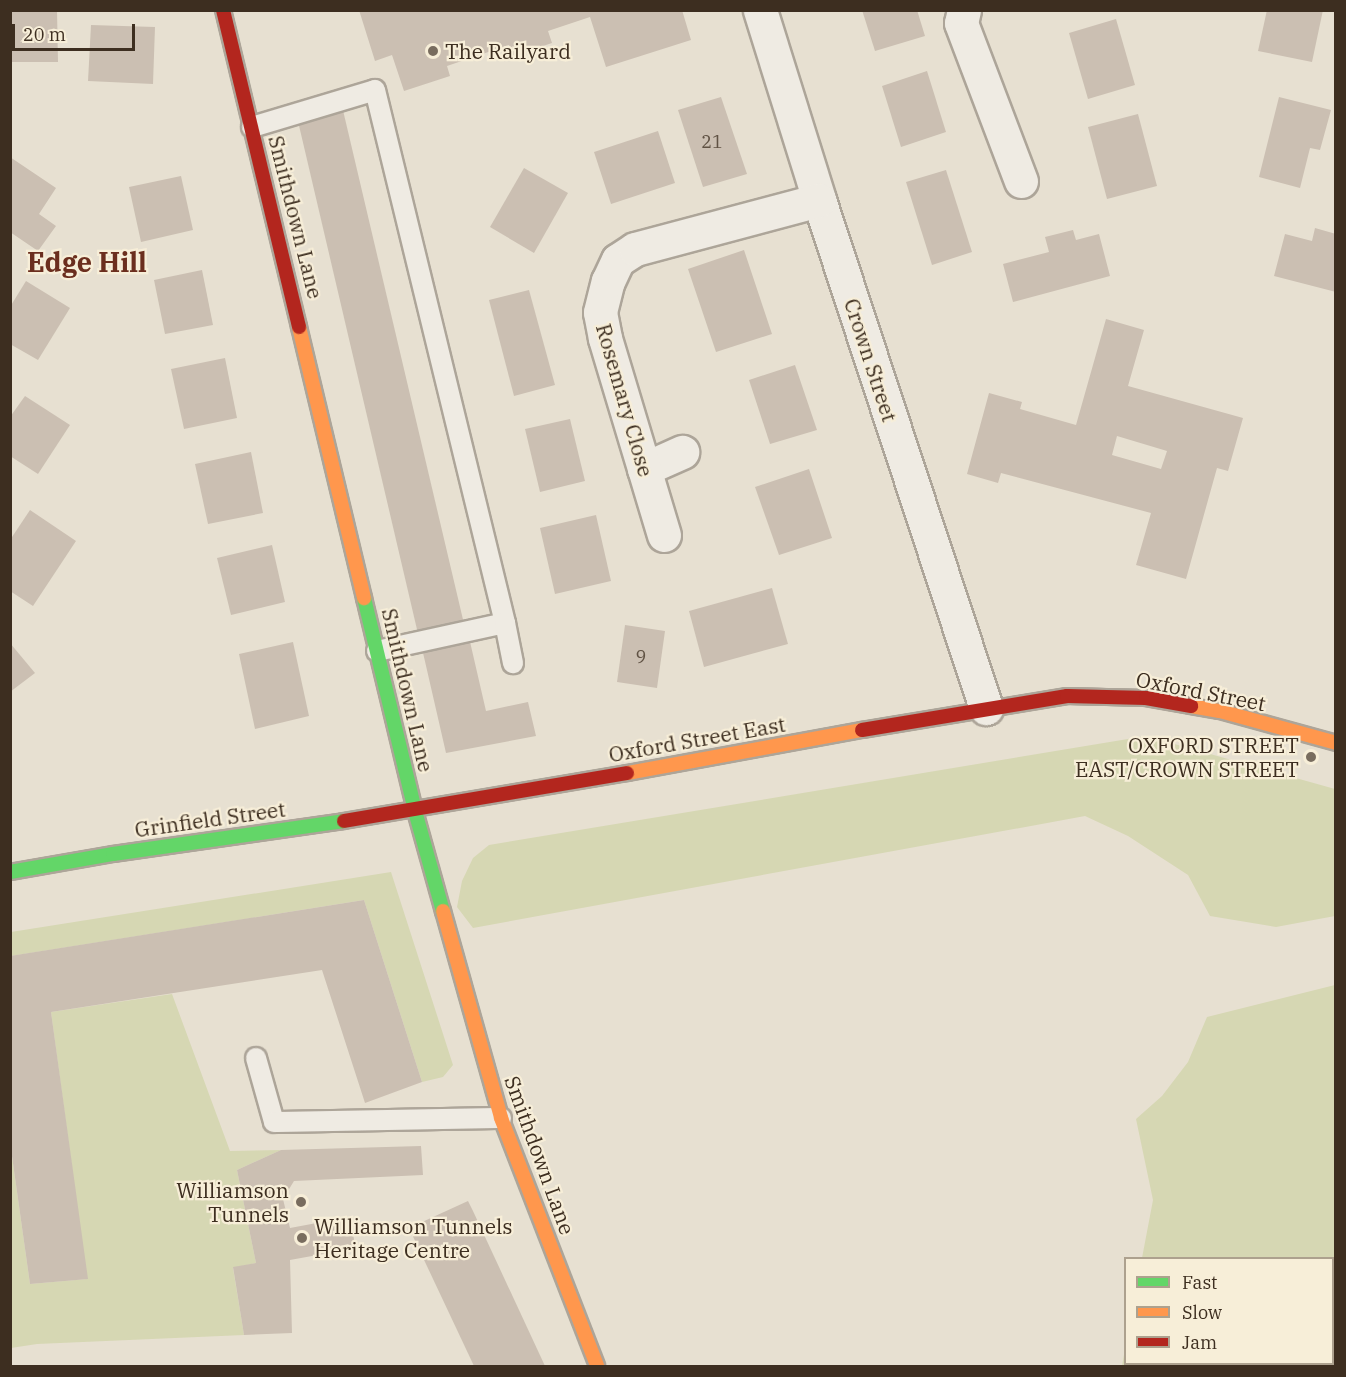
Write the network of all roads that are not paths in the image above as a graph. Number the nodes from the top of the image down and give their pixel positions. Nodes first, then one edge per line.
1 (223, 10) edge
2 (760, 10) edge
3 (964, 10) edge
4 (252, 127) junction
5 (1021, 181) dead end
6 (819, 200) junction
7 (682, 452) dead end
8 (644, 469) junction
9 (664, 535) dead end
10 (505, 623) junction
11 (377, 651) junction
12 (513, 663) dead end
13 (986, 708) junction
14 (1335, 743) edge
15 (415, 811) junction
16 (10, 872) edge
17 (256, 1058) dead end
18 (501, 1118) junction
19 (597, 1366) edge

1 - 4 street, Smithdown Lane
2 - 6 street, Crown Street
3 - 5 street
4 - 10 lane
4 - 11 street, Smithdown Lane
6 - 8 street, Rosemary Close
6 - 13 street, Crown Street
7 - 8 street
8 - 9 street, Rosemary Close
10 - 11 lane
10 - 12 lane
11 - 15 street, Smithdown Lane
13 - 14 street, Oxford Street
13 - 15 street, Oxford Street East
15 - 16 street, Grinfield Street
15 - 18 street, Smithdown Lane
17 - 18 lane
18 - 19 street, Smithdown Lane

